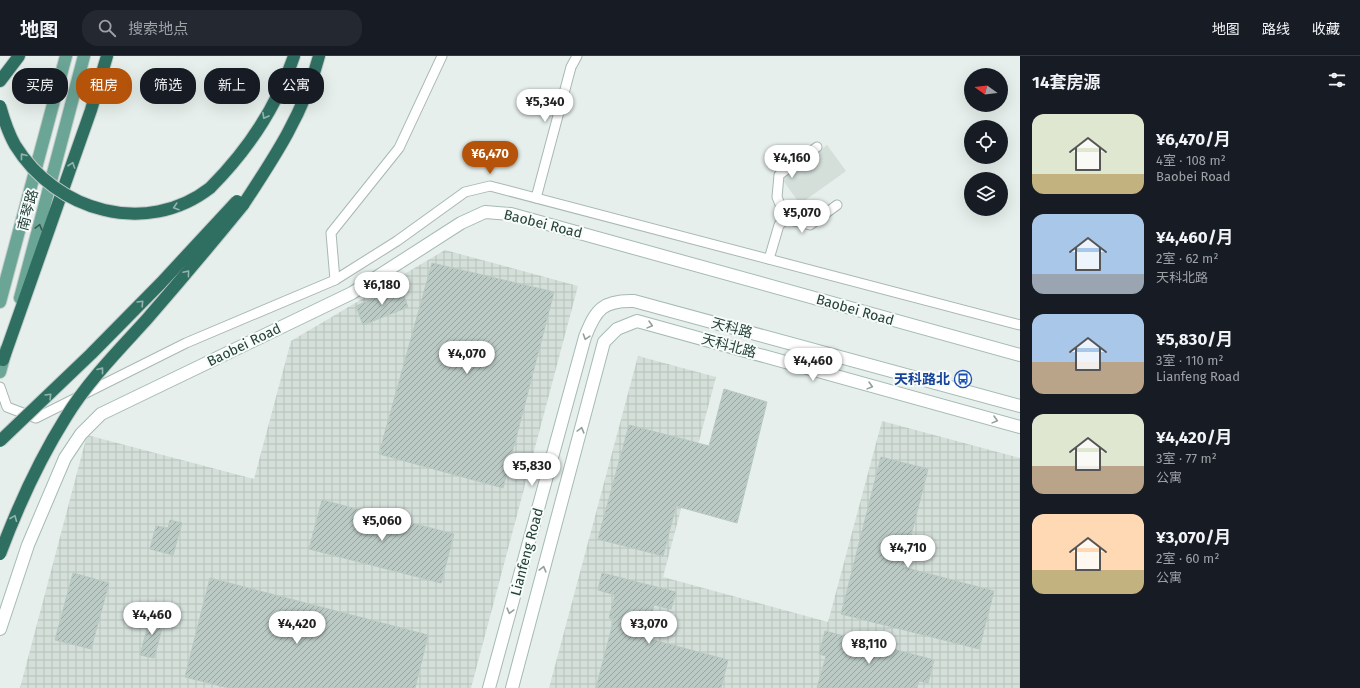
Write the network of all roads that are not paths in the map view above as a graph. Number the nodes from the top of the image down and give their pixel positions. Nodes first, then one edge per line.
1 (19, 56) edge
2 (66, 56) edge
3 (84, 56) edge
4 (106, 56) edge
5 (294, 56) edge
6 (319, 56) edge
7 (442, 56) edge
8 (577, 56) edge
9 (0, 81) edge
10 (0, 106) edge
11 (817, 147) dead end
12 (536, 198) junction
13 (240, 203) junction
14 (837, 205) dead end
15 (786, 219) junction
16 (769, 259) junction
17 (335, 280) junction
18 (0, 302) edge
19 (606, 305) joint
20 (1020, 325) edge
21 (604, 342) joint
22 (1020, 355) edge
23 (3, 360) junction
24 (0, 372) edge
25 (0, 387) edge
26 (1020, 406) edge
27 (36, 418) junction
28 (1020, 427) edge
29 (0, 437) edge
30 (0, 441) edge
31 (0, 554) edge
32 (0, 629) edge
33 (489, 688) edge
34 (512, 688) edge

1 - 9 highway
2 - 18 main road, 南琴路
23 -> 3 main road, 南琴路
23 -> 4 highway
5 -> 10 highway, bridge
6 - 13 highway
7 - 17 street
8 - 12 street
11 - 15 street
12 - 16 street
12 - 17 street
30 -> 13 highway, bridge
31 -> 13 highway, bridge
14 - 15 street
15 - 16 street
16 - 20 street
17 - 27 street
19 - 26 street, 天科路
19 -> 33 street, Lianfeng Road
21 -> 28 street, 天科北路
34 -> 21 street, Lianfeng Road
22 - 32 street, Baobei Road
23 - 24 main road, 南琴路
25 - 27 street
27 - 29 street

